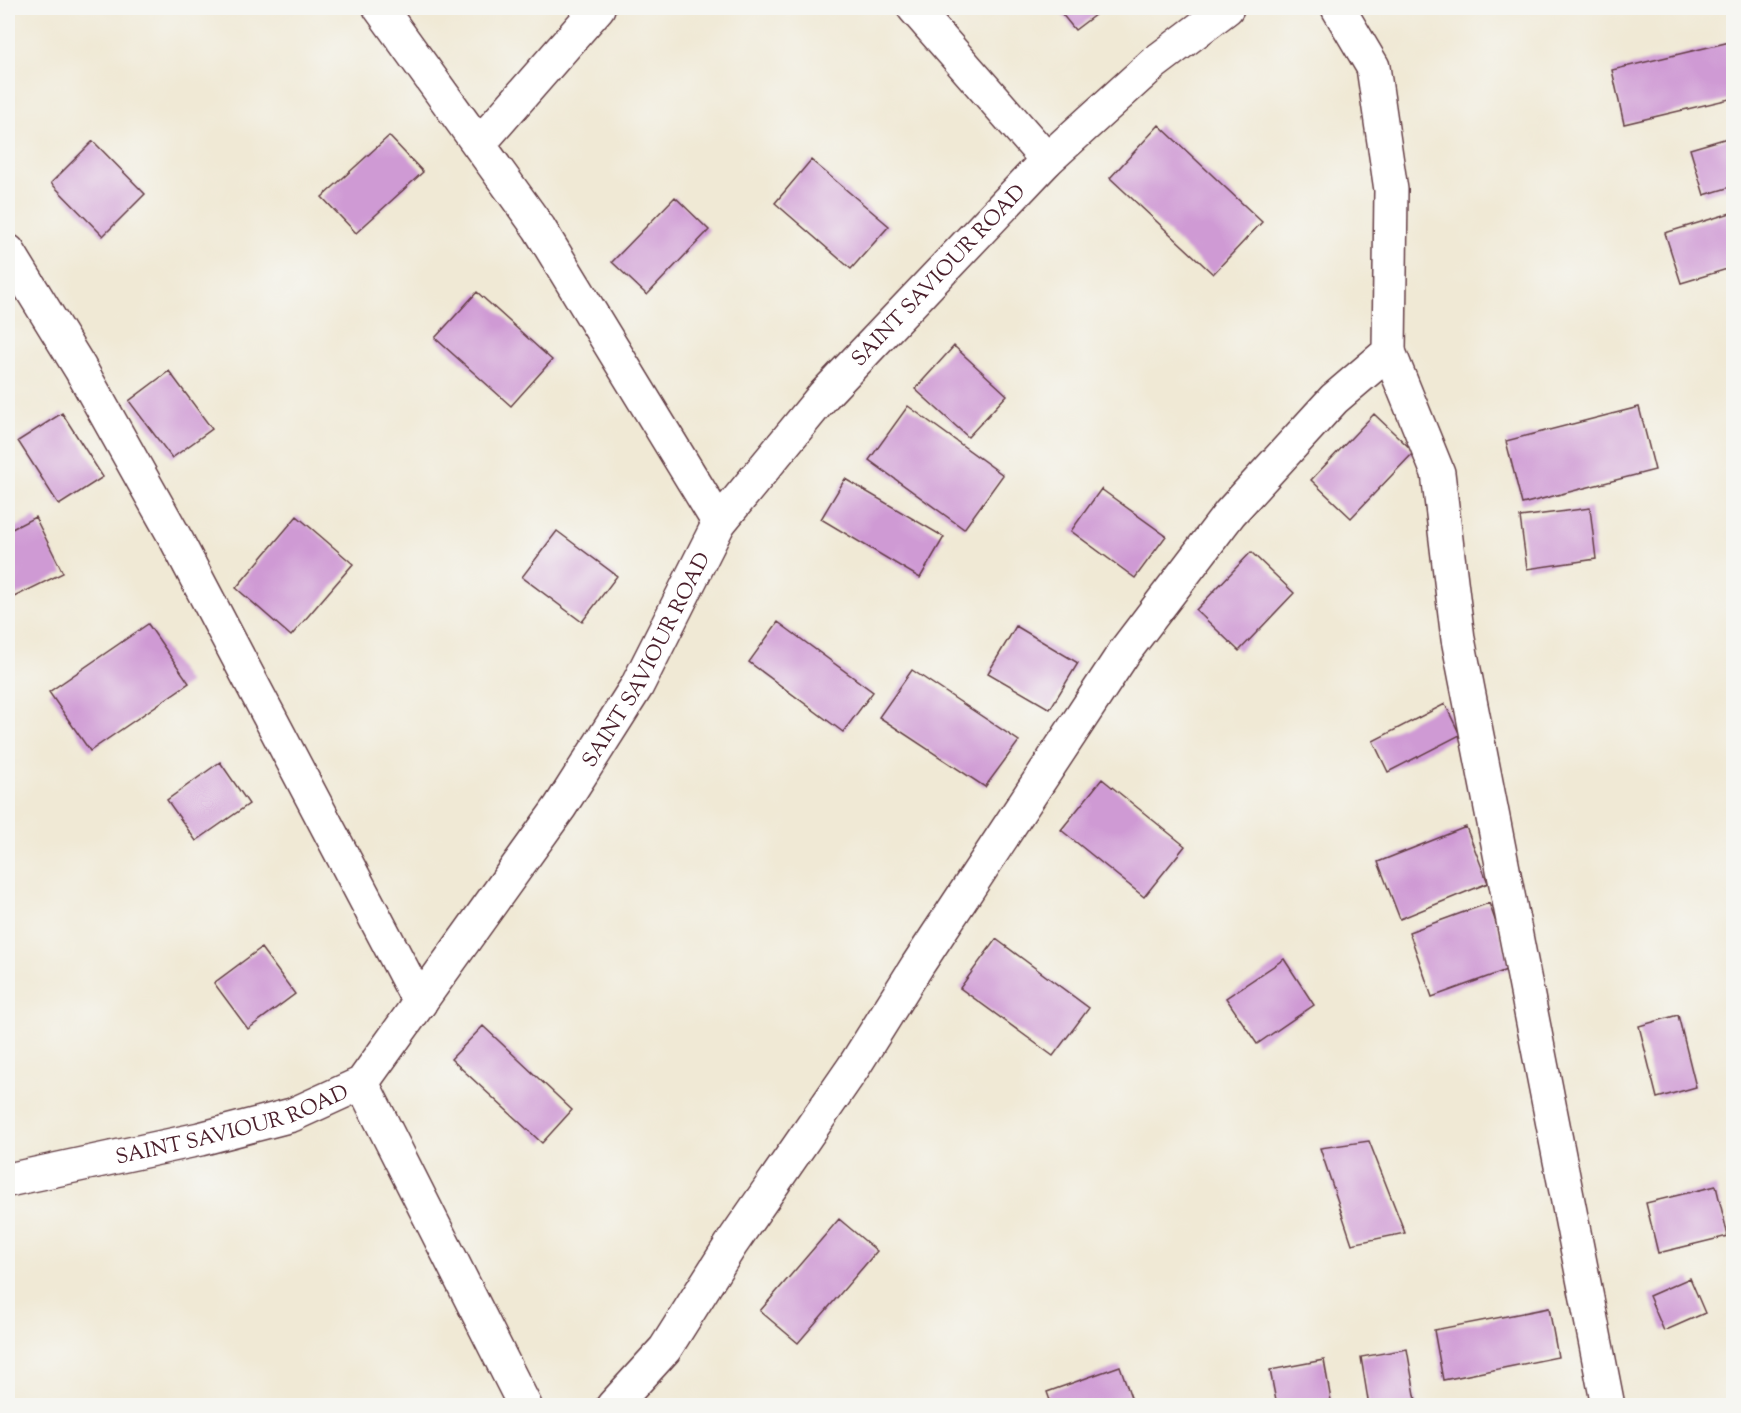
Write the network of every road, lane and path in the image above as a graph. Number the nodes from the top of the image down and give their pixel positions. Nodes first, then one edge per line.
1 (380, 8) edge
2 (598, 8) edge
3 (914, 8) edge
4 (1227, 8) edge
5 (1338, 8) edge
6 (478, 144) junction
7 (1047, 160) junction
8 (8, 251) edge
9 (1389, 352) junction
10 (719, 523) junction
11 (420, 1003) junction
12 (362, 1083) junction
13 (8, 1179) edge
14 (525, 1406) edge
15 (613, 1406) edge
16 (1608, 1406) edge

1 - 6 street
2 - 6 street
3 - 7 street
4 - 7 street, SAINT SAVIOUR ROAD
5 - 9 street
6 - 10 street
7 - 10 street, SAINT SAVIOUR ROAD
8 - 11 street
9 - 15 street
9 - 16 street
10 - 11 street, SAINT SAVIOUR ROAD
11 - 12 street, SAINT SAVIOUR ROAD
12 - 13 street, SAINT SAVIOUR ROAD
12 - 14 street

